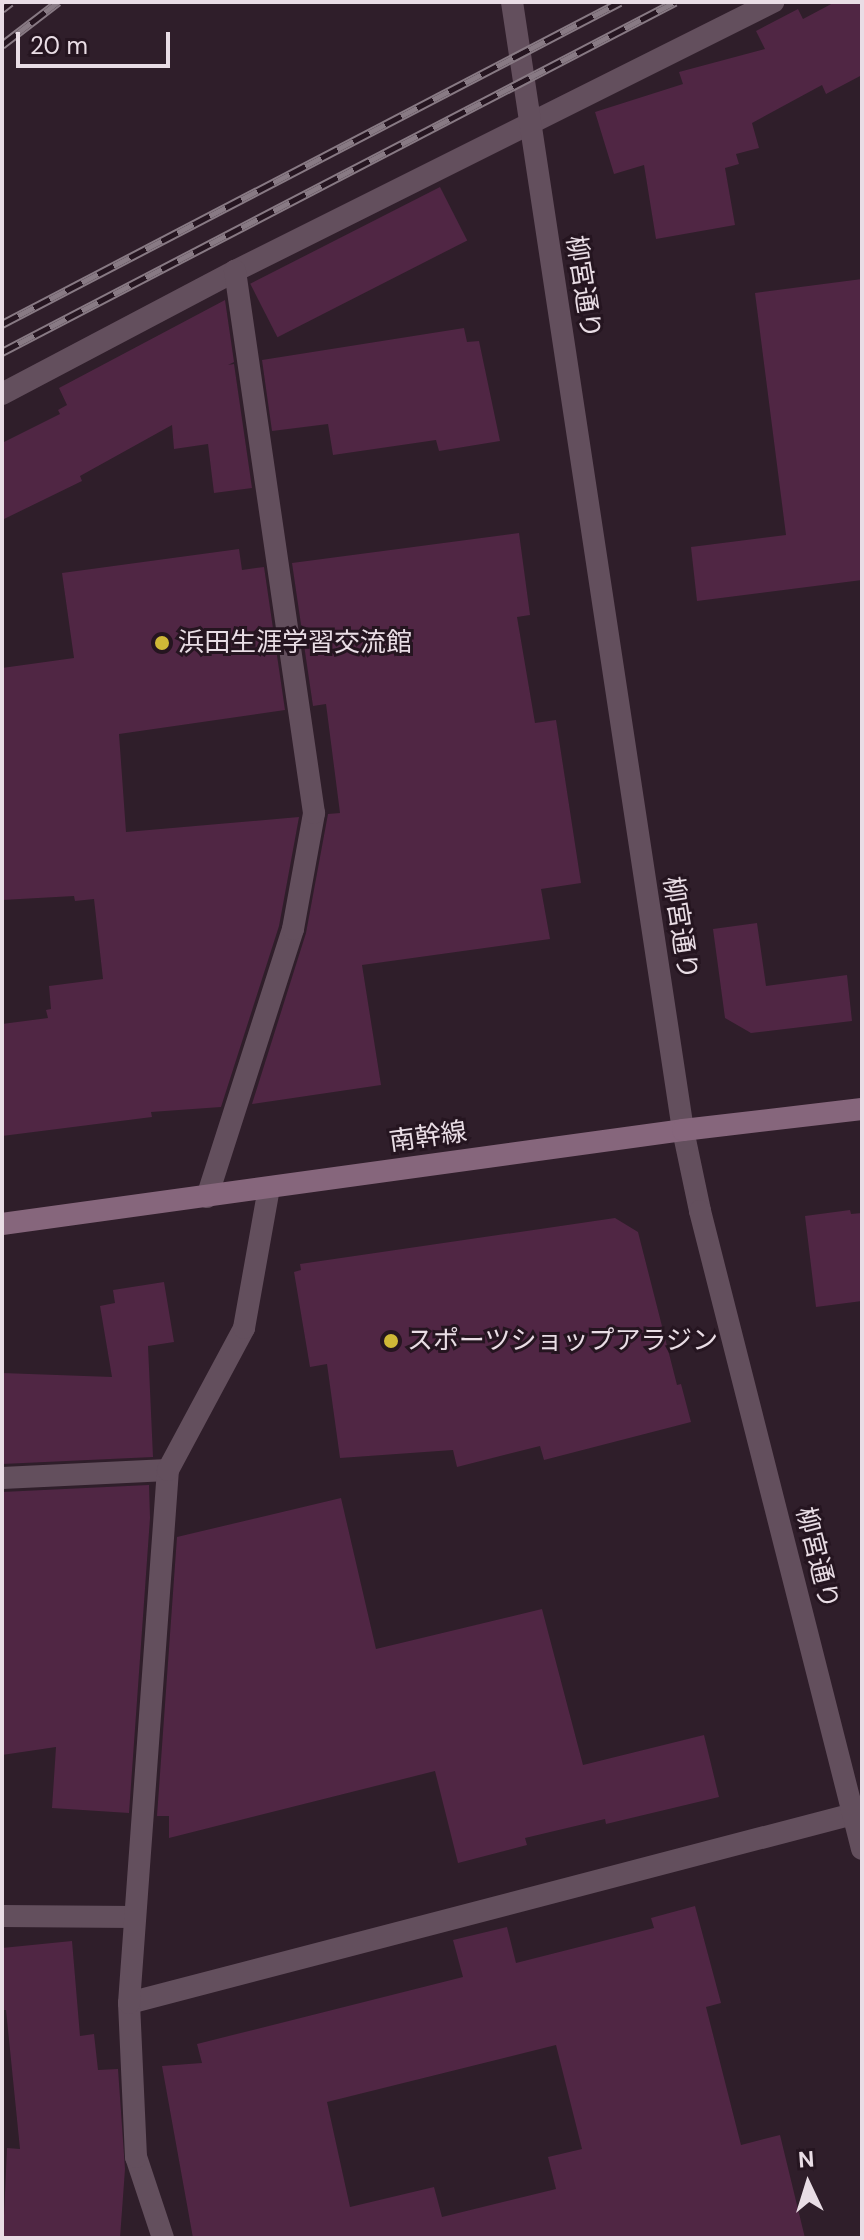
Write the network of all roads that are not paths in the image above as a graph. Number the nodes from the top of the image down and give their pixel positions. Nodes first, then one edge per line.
1 (512, 2) edge
2 (773, 2) edge
3 (529, 122) junction
4 (235, 271) junction
5 (2, 394) edge
6 (862, 1109) edge
7 (683, 1130) junction
8 (269, 1188) junction
9 (207, 1197) junction
10 (2, 1224) edge
11 (168, 1470) junction
12 (2, 1478) edge
13 (853, 1814) junction
14 (862, 1849) edge
15 (2, 1916) edge
16 (135, 1917) junction
17 (129, 2003) junction
18 (163, 2238) edge

1 - 3 street, 柳宮通り
2 - 3 street
3 - 4 street
3 - 7 street, 柳宮通り
4 - 5 street
4 - 9 street
6 - 7 main road, 南幹線
7 - 8 main road, 南幹線
7 - 13 street, 柳宮通り
8 - 9 main road, 南幹線
8 - 11 street
9 - 10 main road, 南幹線
11 - 12 street
11 - 16 street
13 - 14 street, 柳宮通り
13 - 17 street
15 - 16 street
16 - 17 street
17 - 18 street

